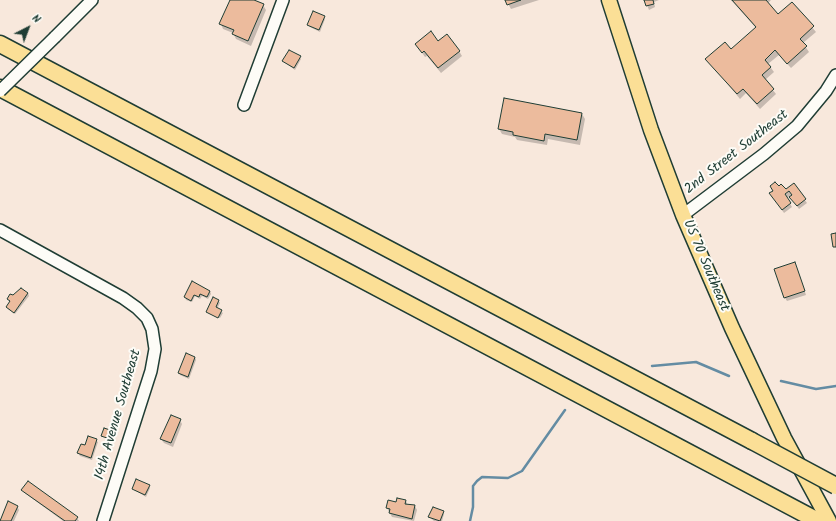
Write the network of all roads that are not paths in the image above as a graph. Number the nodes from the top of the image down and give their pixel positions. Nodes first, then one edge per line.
1 (92, 0) edge
2 (284, 0) edge
3 (609, 0) edge
4 (0, 44) edge
5 (836, 75) edge
6 (0, 90) edge
7 (244, 105) dead end
8 (683, 215) junction
9 (0, 230) edge
10 (836, 486) edge
11 (103, 521) edge
12 (818, 521) edge
13 (828, 521) edge

1 - 6 street, bridge
2 - 7 street
3 - 8 main road, US 70 Southeast
4 - 10 highway, bridge
5 - 8 street, 2nd Street Southeast
6 - 12 highway
8 - 13 main road, US 70 Southeast
9 - 11 street, 14th Avenue Southeast

